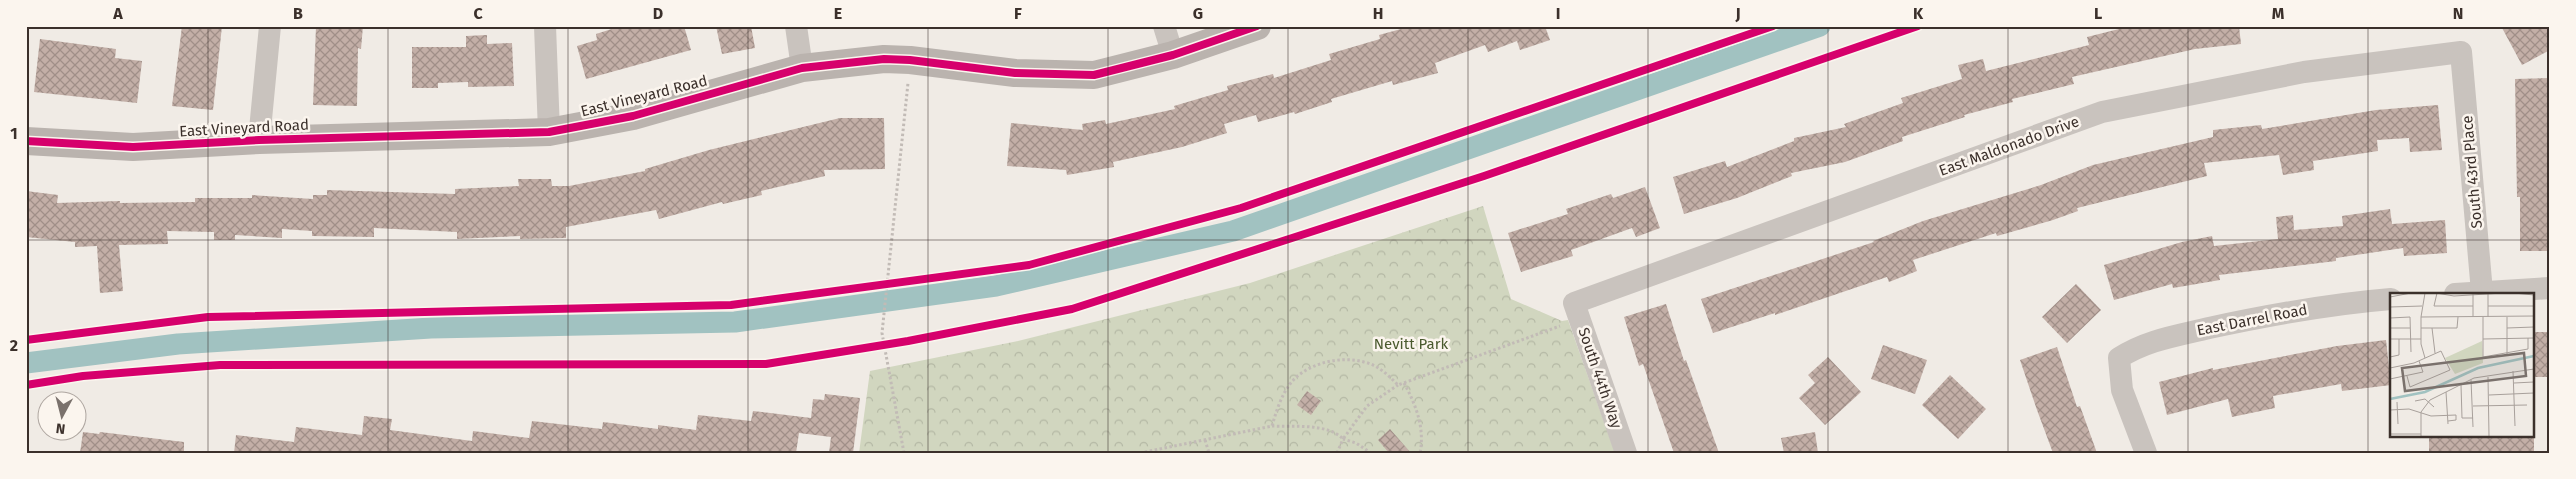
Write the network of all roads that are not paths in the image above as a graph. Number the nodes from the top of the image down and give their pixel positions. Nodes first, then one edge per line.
1 (270, 26) edge
2 (545, 26) edge
3 (796, 26) edge
4 (1164, 26) edge
5 (1257, 26) edge
6 (2461, 52) joint
7 (1172, 55) junction
8 (802, 68) junction
9 (550, 132) junction
10 (259, 140) junction
11 (26, 141) edge
12 (2550, 288) edge
13 (2482, 292) junction
14 (2468, 293) edge
15 (2390, 299) edge
16 (1574, 303) joint
17 (1626, 453) edge
18 (2146, 453) edge

1 - 10 street
2 - 9 street
3 - 8 street
4 - 7 street
5 - 7 street, East Vineyard Road
6 - 13 street, South 43rd Place
6 - 16 street, East Maldonado Drive
7 - 8 street, East Vineyard Road
8 - 9 street, East Vineyard Road
9 - 10 street, East Vineyard Road
10 - 11 street, East Vineyard Road
12 - 13 street
13 - 14 street
15 - 18 street, East Darrel Road
16 - 17 street, South 44th Way

